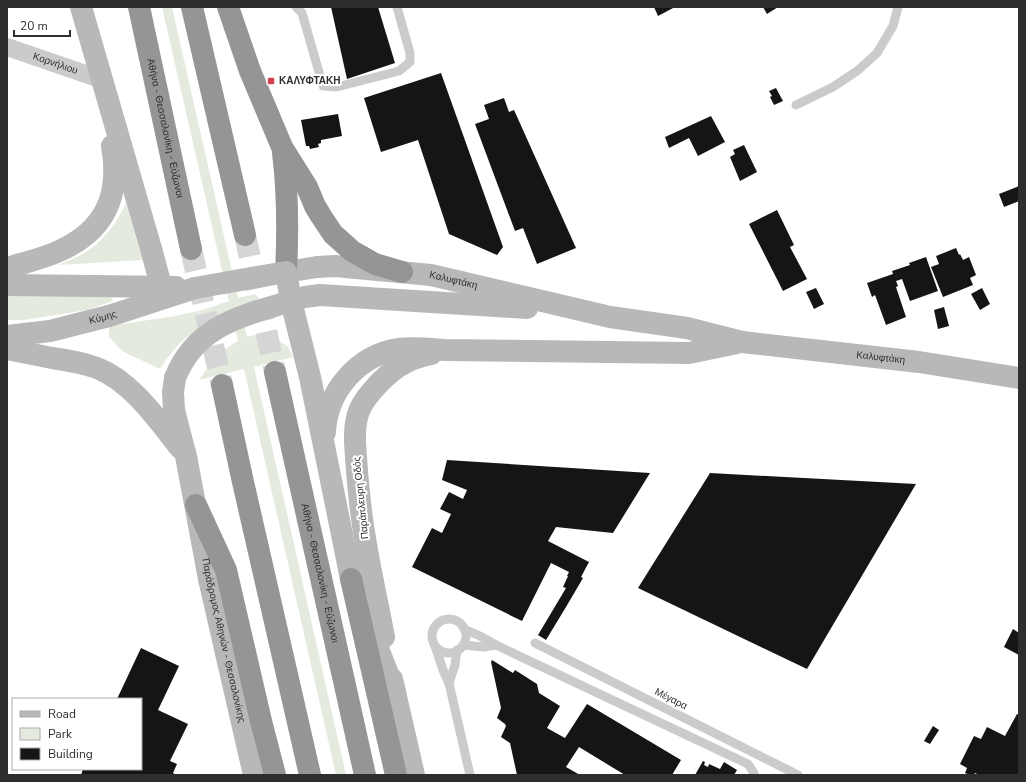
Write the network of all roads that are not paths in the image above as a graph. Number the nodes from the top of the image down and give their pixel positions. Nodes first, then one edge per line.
1 (81, 7) edge
2 (139, 7) edge
3 (192, 7) edge
4 (296, 7) edge
5 (397, 7) edge
6 (898, 7) edge
7 (231, 8) edge
8 (7, 47) edge
9 (103, 80) junction
10 (796, 105) dead end
11 (282, 147) junction
12 (245, 235) tunnel mouth
13 (191, 249) tunnel mouth
14 (7, 268) edge
15 (286, 272) junction
16 (402, 272) junction
17 (7, 285) edge
18 (195, 288) joint
19 (162, 292) junction
20 (292, 301) junction
21 (610, 317) junction
22 (7, 336) edge
23 (742, 342) junction
24 (7, 350) edge
25 (445, 350) junction
26 (275, 372) tunnel mouth
27 (1019, 378) edge
28 (222, 385) tunnel mouth
29 (326, 455) junction
30 (186, 456) junction
31 (196, 505) junction
32 (351, 579) junction
33 (464, 629) junction
34 (534, 643) dead end
35 (496, 645) junction
36 (435, 646) junction
37 (460, 647) junction
38 (449, 683) junction
39 (395, 692) junction
40 (786, 772) edge
41 (254, 775) edge
42 (275, 775) edge
43 (310, 775) edge
44 (365, 775) edge
45 (396, 775) edge
46 (414, 775) edge
47 (470, 775) edge
48 (754, 775) edge
49 (798, 775) edge

1 - 9 main road
2 - 13 highway, Αθήνα - Θεσσαλονίκη - Εύζωνοι
3 - 12 highway
4 - 5 lane
6 - 10 lane
7 - 11 highway
8 - 9 street, Κορνήλιου
9 - 14 main road
9 - 19 main road
11 - 15 highway
11 - 16 highway
15 - 16 main road, Καλυφτάκη
15 - 18 main road, Καλυφτάκη, bridge
15 - 20 main road
16 - 21 main road, Καλυφτάκη
17 - 19 main road, Κύμης
18 - 19 main road, Κύμης
19 - 22 main road, Κύμης
20 - 21 main road
20 - 29 main road
20 - 30 main road, Παράδρομος Αθηνών - Θεσσαλονίκης, bridge
21 - 23 main road, Καλυφτάκη
23 - 25 main road, Καλυφτάκη
23 - 27 main road, Καλυφτάκη
24 - 30 main road
25 - 29 main road
25 - 39 main road, Παράπλευρη Οδός
26 - 44 highway, Αθήνα - Θεσσαλονίκη - Εύζωνοι
28 - 43 highway
29 - 32 main road
30 - 31 main road, Παράδρομος Αθηνών - Θεσσαλονίκης
31 - 41 main road, Παράδρομος Αθηνών - Θεσσαλονίκης
31 - 42 highway
32 - 39 main road
32 - 45 highway
33 - 35 lane
33 - 36 lane
33 - 37 lane
34 - 40 lane, Μέγαρα
35 - 37 lane
35 - 48 lane
36 - 37 lane
36 - 38 lane
37 - 38 lane
38 - 47 lane
39 - 46 main road
40 - 49 lane, Μέγαρα

